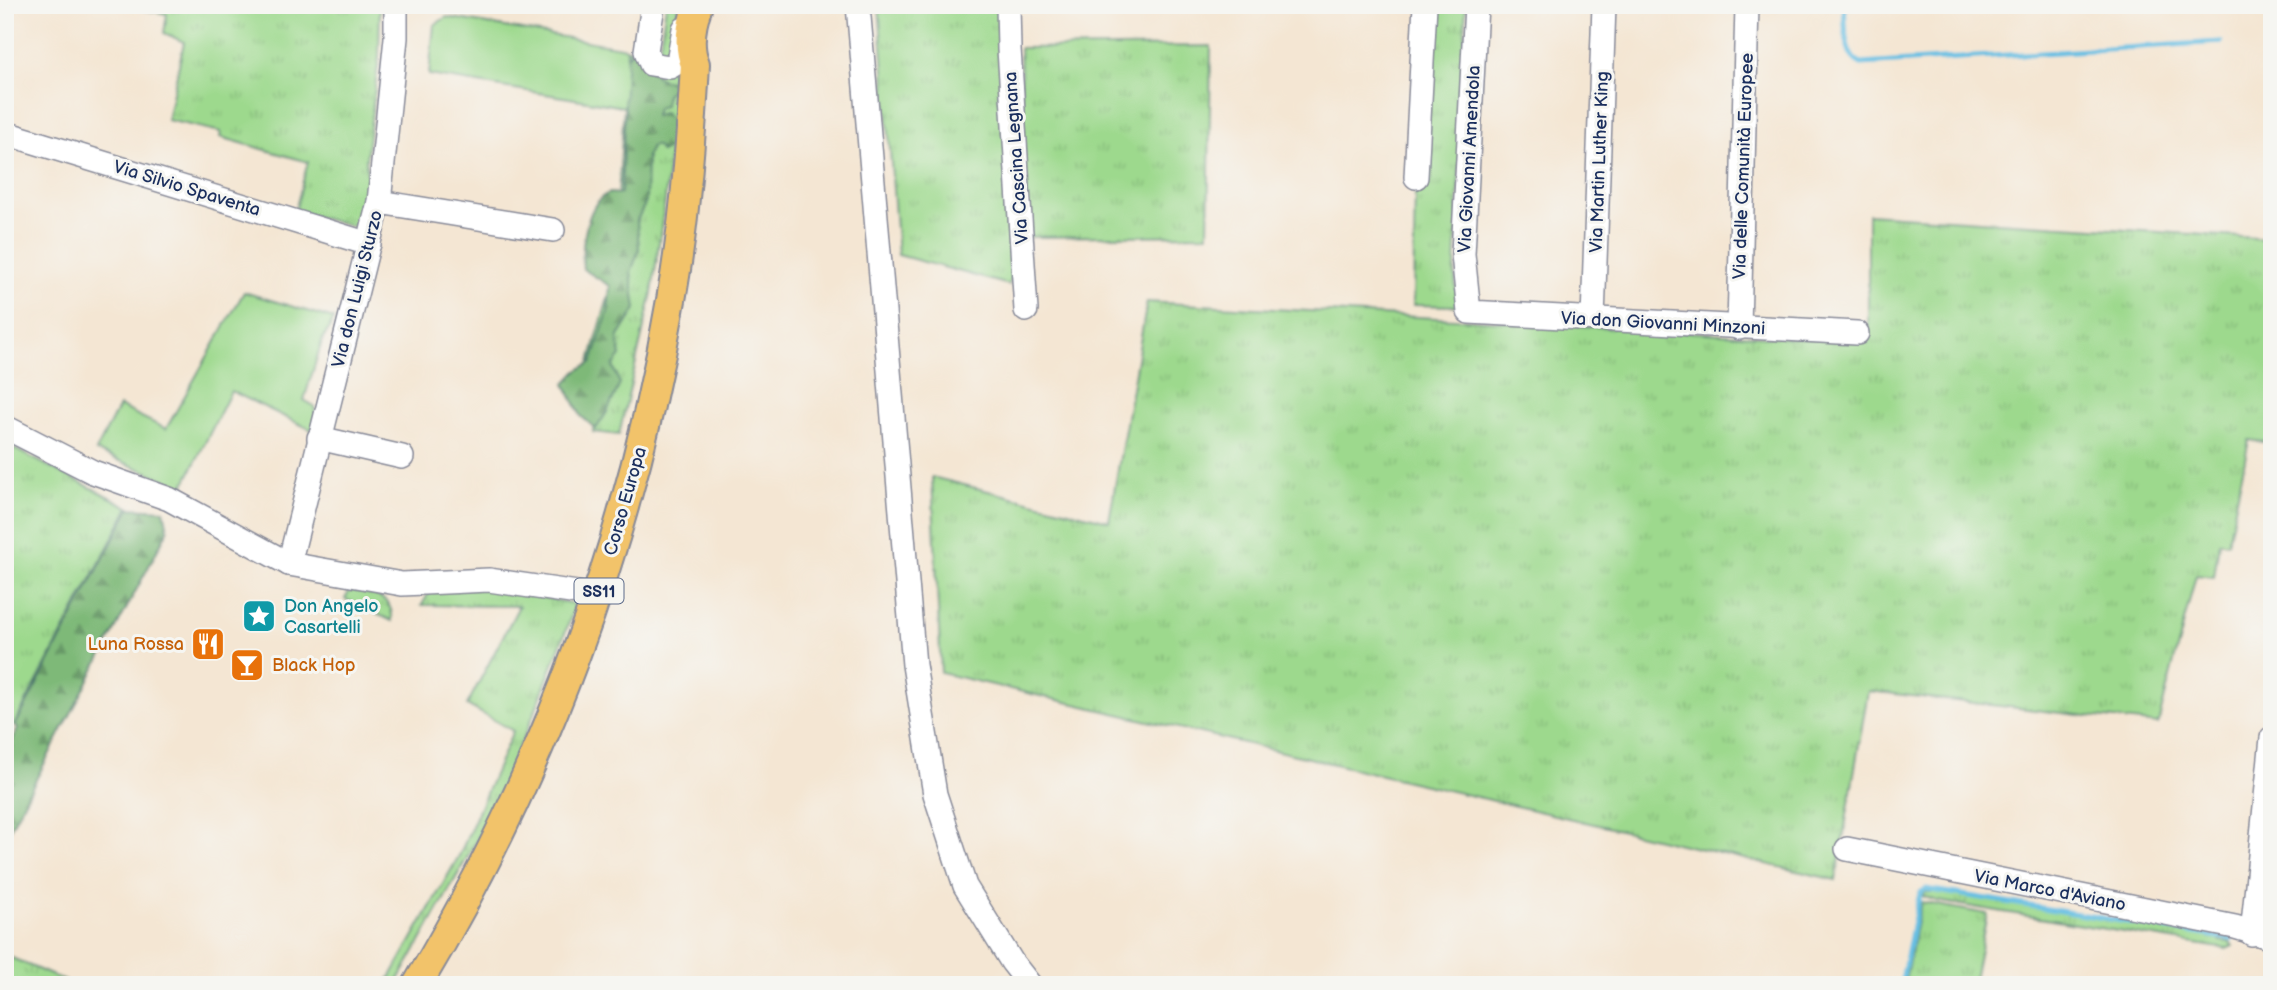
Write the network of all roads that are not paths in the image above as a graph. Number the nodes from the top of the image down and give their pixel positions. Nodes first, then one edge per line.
1 (653, 5) edge
2 (688, 5) edge
3 (698, 5) edge
4 (715, 5) edge
5 (858, 5) edge
6 (1008, 5) edge
7 (1425, 5) edge
8 (1476, 5) edge
9 (1604, 5) edge
10 (1747, 5) edge
11 (396, 10) dead end
12 (695, 64) junction
13 (5, 133) edge
14 (1416, 177) dead end
15 (379, 202) junction
16 (553, 230) dead end
17 (369, 244) junction
18 (1026, 310) dead end
19 (1469, 312) joint
20 (1593, 319) junction
21 (1739, 328) junction
22 (1857, 333) dead end
23 (5, 428) edge
24 (319, 438) junction
25 (402, 457) dead end
26 (289, 564) junction
27 (598, 596) junction
28 (2272, 738) edge
29 (1847, 849) dead end
30 (2262, 936) edge
31 (417, 985) edge
32 (1030, 985) edge

1 - 2 street
3 - 12 main road, Corso Europa / SS11
4 - 12 main road, Corso Europa / SS11
5 - 32 street
6 - 18 street, Via Cascina Legnana
7 - 14 street
8 - 19 street, Via Giovanni Amendola
9 - 20 street, Via Martin Luther King
10 - 21 street, Via delle Comunità Europee
11 - 15 street, Via don Luigi Sturzo
12 - 27 main road, Corso Europa / SS11
13 - 17 street, Via Silvio Spaventa
15 - 16 street
15 - 17 street, Via don Luigi Sturzo
17 - 24 street, Via don Luigi Sturzo
19 - 20 street, Via don Giovanni Minzoni
20 - 21 street, Via don Giovanni Minzoni
21 - 22 street, Via don Giovanni Minzoni
23 - 26 street
24 - 25 street
24 - 26 street, Via don Luigi Sturzo
26 - 27 street
27 - 31 main road, Corso Europa / SS11
28 - 30 street
29 - 30 street, Via Marco d'Aviano

